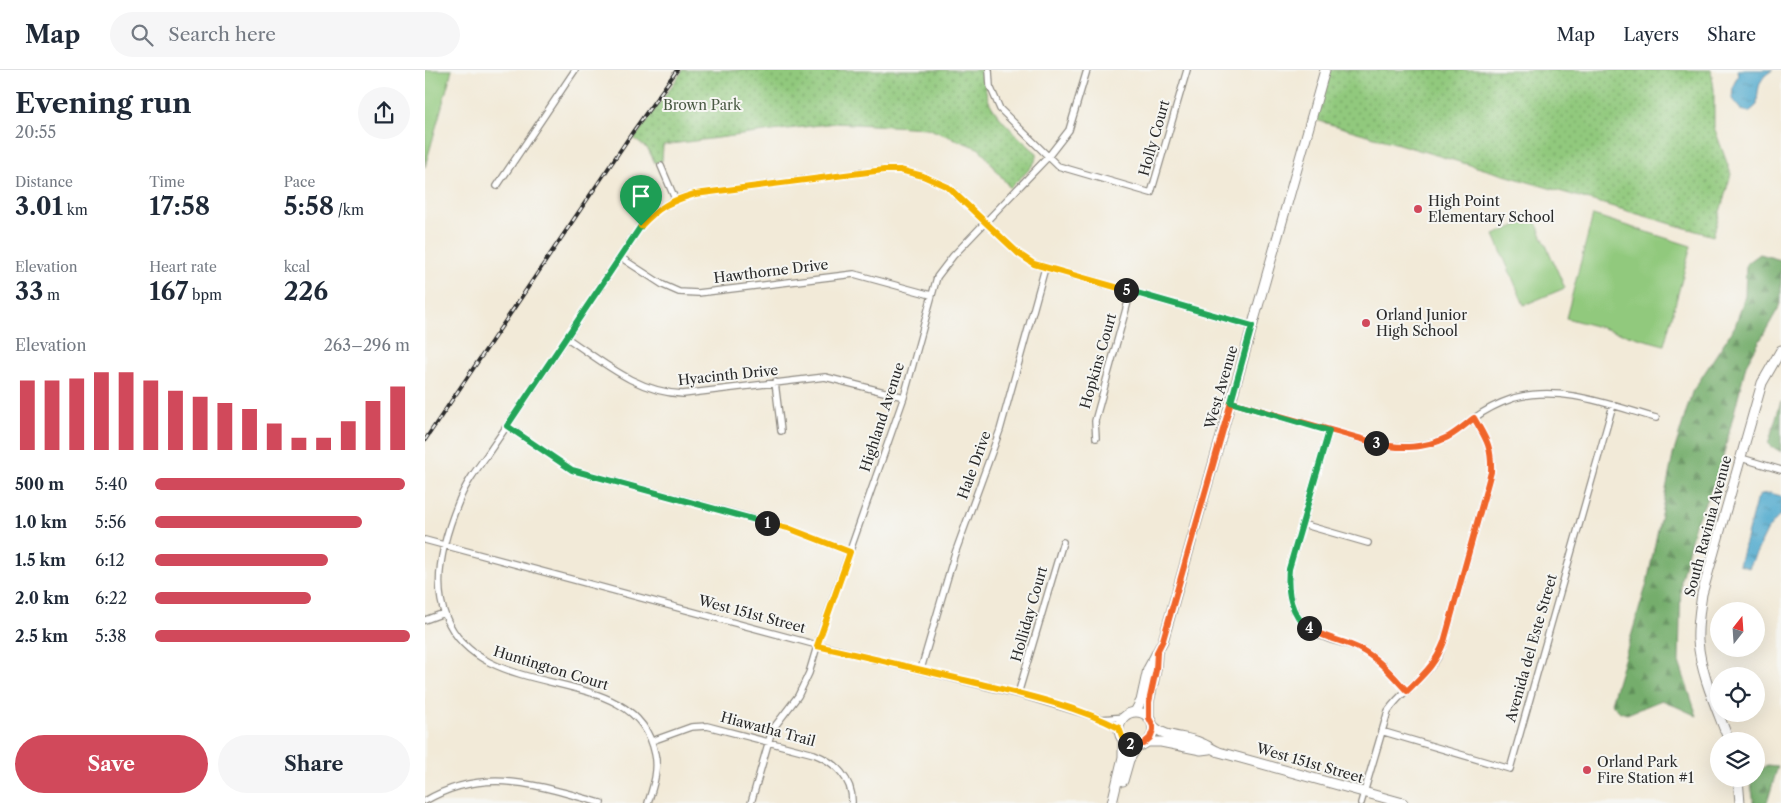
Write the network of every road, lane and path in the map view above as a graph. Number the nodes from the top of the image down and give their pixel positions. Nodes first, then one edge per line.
1 (989, 70) edge
2 (1087, 70) edge
3 (1187, 70) edge
4 (1325, 70) edge
5 (574, 71) edge
6 (1048, 157) junction
7 (661, 166) dead end
8 (497, 186) dead end
9 (675, 199) junction
10 (985, 222) junction
11 (620, 257) junction
12 (1045, 268) junction
13 (1131, 291) junction
14 (931, 295) junction
15 (1252, 326) junction
16 (567, 338) junction
17 (1781, 350) edge
18 (775, 382) junction
19 (904, 397) junction
20 (1231, 402) junction
21 (1613, 405) junction
22 (1474, 418) junction
23 (1656, 418) dead end
24 (507, 426) junction
25 (781, 431) dead end
26 (1329, 431) junction
27 (1096, 438) dead end
28 (1741, 458) junction
29 (1781, 470) edge
30 (1302, 524) junction
31 (425, 540) edge
32 (1063, 542) dead end
33 (1368, 543) dead end
34 (445, 545) junction
35 (850, 552) junction
36 (444, 613) junction
37 (425, 620) edge
38 (817, 646) junction
39 (1157, 652) junction
40 (921, 670) junction
41 (1407, 691) junction
42 (1018, 694) junction
43 (1135, 712) junction
44 (1124, 717) junction
45 (1102, 719) junction
46 (1151, 722) junction
47 (1119, 728) junction
48 (1381, 731) junction
49 (1726, 732) edge
50 (1123, 739) junction
51 (652, 741) junction
52 (767, 742) junction
53 (1142, 744) junction
54 (1209, 748) junction
55 (1738, 787) edge
56 (1364, 792) junction
57 (425, 801) edge
58 (601, 803) edge
59 (649, 803) edge
60 (751, 803) edge
61 (852, 803) edge
62 (1112, 803) edge
63 (1117, 803) edge
64 (1361, 803) edge
65 (1403, 803) edge
66 (1739, 803) edge

1 - 6 street
2 - 6 street, Highland Avenue
3 - 6 street, Holly Court
4 - 15 street, West Avenue
5 - 8 street
6 - 10 street, Highland Avenue
7 - 9 street
9 - 10 street, Huntington Court
9 - 11 street, Huntington Court
10 - 12 street, Huntington Court
10 - 14 street, Highland Avenue
11 - 14 street, Hawthorne Drive
11 - 16 street, Huntington Court
12 - 13 street, Huntington Court
12 - 40 street, Hale Drive
13 - 15 street, Huntington Court
13 - 27 street, Hopkins Court
14 - 19 street, Highland Avenue
15 - 20 street, West Avenue
16 - 18 street, Hyacinth Drive
16 - 24 street, Huntington Court
17 - 28 street, South Ravinia Avenue
18 - 19 street, Hyacinth Drive
18 - 25 street
19 - 35 street, Highland Avenue
20 - 26 street
20 - 39 street, West Avenue
21 - 22 street
21 - 23 street
21 - 48 street, Avenida del Este Street
22 - 26 street
22 - 41 street
24 - 34 street, Huntington Court
24 - 35 street
26 - 30 street
28 - 29 street
28 - 49 street, South Ravinia Avenue
30 - 33 street
30 - 41 street
31 - 34 street, West 151st Street
32 - 42 street, Holliday Court
34 - 36 street, Huntington Court
34 - 38 street, West 151st Street
35 - 38 street, Highland Avenue
36 - 37 street
36 - 51 street, Huntington Court
38 - 40 street, West 151st Street
38 - 52 street, Highland Avenue
39 - 43 street, West Avenue
39 - 46 street, West Avenue
40 - 42 street, West 151st Street
41 - 48 street
42 - 45 street, West 151st Street
43 - 44 street
43 - 46 street
44 - 45 street, West 151st Street
44 - 47 street
45 - 47 street, West 151st Street
46 - 53 street
46 - 54 street, West 151st Street
47 - 50 street
48 - 56 street
50 - 53 street
50 - 62 street
51 - 52 street, Hiawatha Trail
51 - 59 street, Huntington Court
52 - 60 street, Highland Avenue
52 - 61 street, Hiawatha Trail
53 - 54 street, West 151st Street
53 - 63 street
54 - 56 street, West 151st Street
55 - 66 street
56 - 64 street
56 - 65 street, West 151st Street
57 - 58 street

